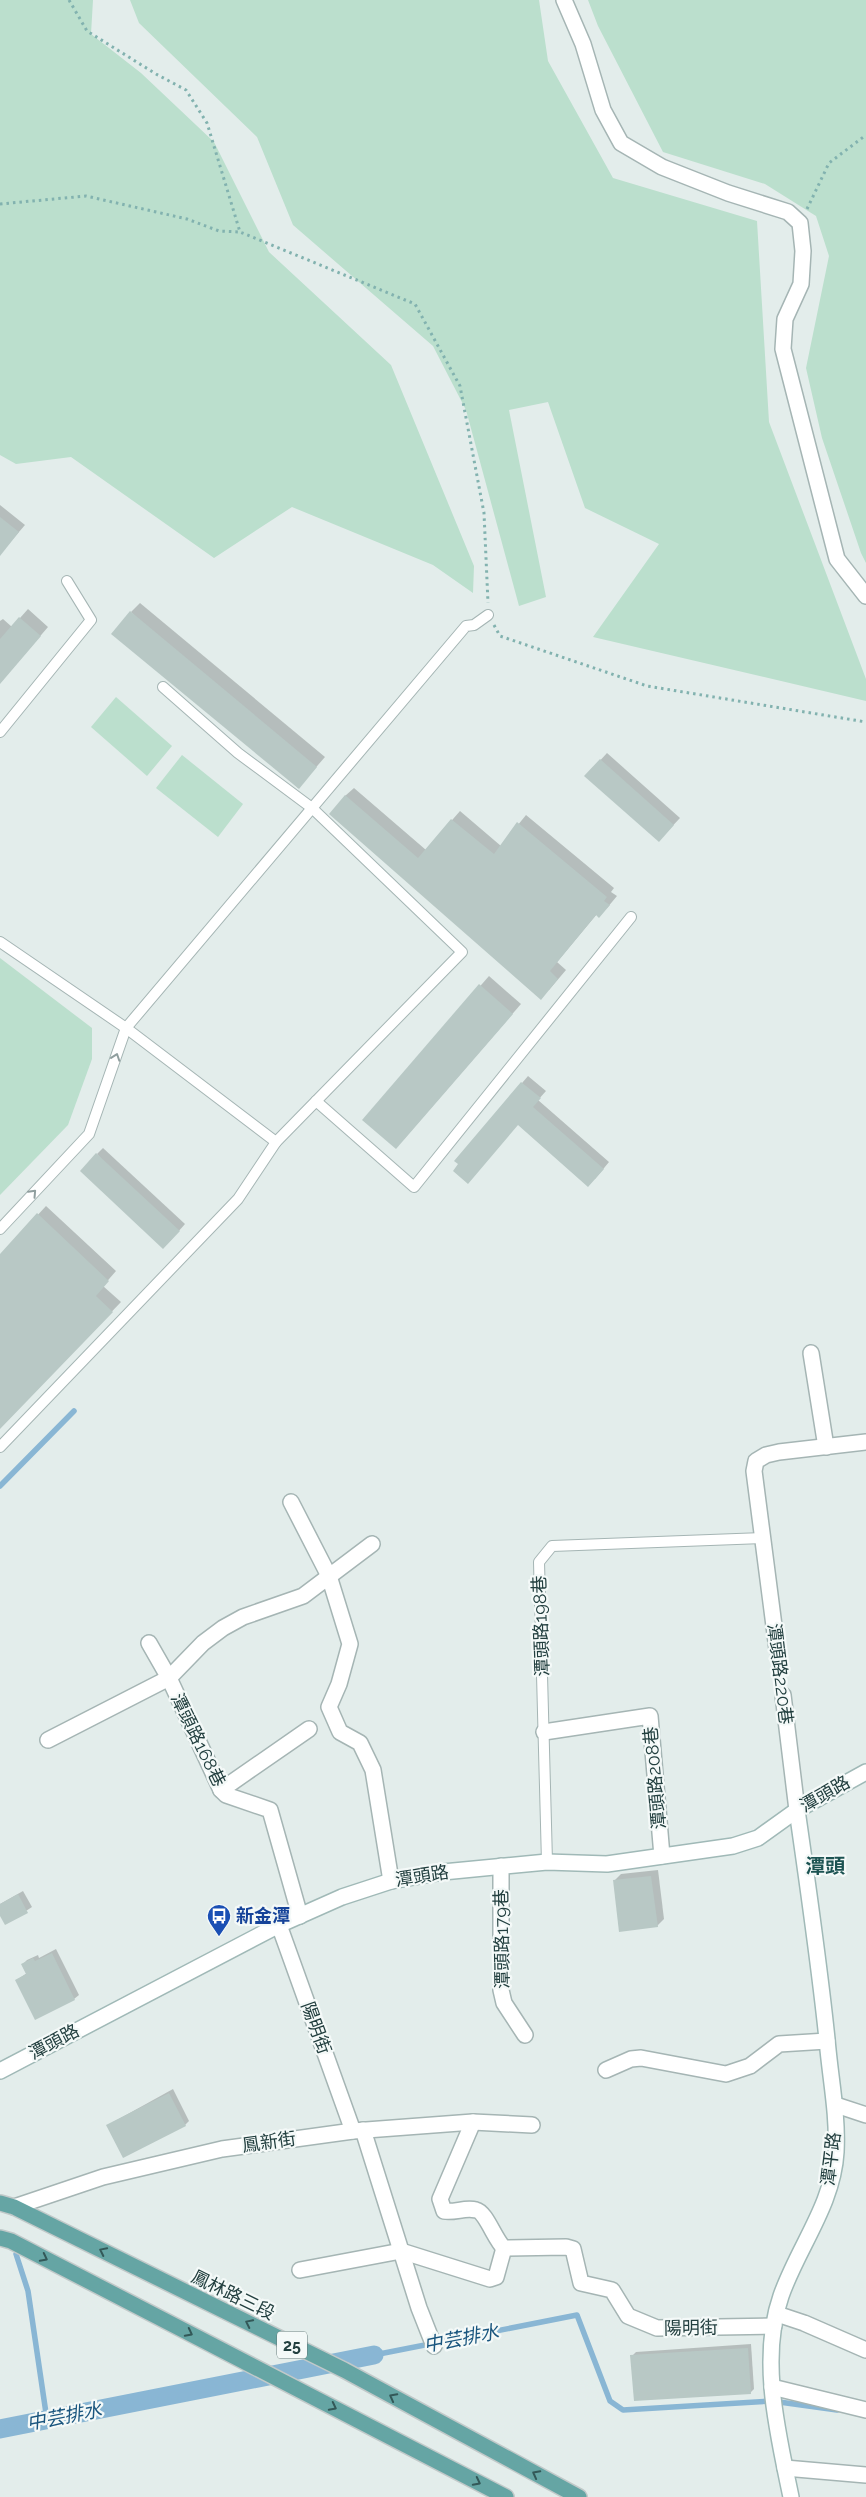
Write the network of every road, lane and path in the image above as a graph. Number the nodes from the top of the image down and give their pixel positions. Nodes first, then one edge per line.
1 (69, 0) edge
2 (564, 0) edge
3 (866, 134) edge
4 (0, 204) edge
5 (800, 223) junction
6 (240, 232) junction
7 (67, 581) dead end
8 (866, 596) edge
9 (488, 616) junction
10 (163, 687) dead end
11 (866, 722) edge
12 (0, 732) edge
13 (312, 808) junction
14 (631, 917) dead end
15 (0, 942) edge
16 (126, 1028) junction
17 (316, 1101) junction
18 (276, 1142) junction
19 (0, 1229) edge
20 (811, 1353) dead end
21 (866, 1442) edge
22 (0, 1447) edge
23 (826, 1447) junction
24 (291, 1502) dead end
25 (763, 1538) junction
26 (372, 1544) dead end
27 (329, 1576) junction
28 (149, 1642) dead end
29 (777, 1649) joint
30 (168, 1678) junction
31 (783, 1695) joint
32 (309, 1729) dead end
33 (544, 1732) junction
34 (48, 1740) dead end
35 (866, 1772) edge
36 (220, 1790) junction
37 (797, 1810) junction
38 (662, 1856) junction
39 (548, 1862) junction
40 (501, 1866) junction
41 (391, 1880) junction
42 (300, 1916) junction
43 (279, 1925) junction
44 (525, 2035) dead end
45 (827, 2041) junction
46 (606, 2070) dead end
47 (0, 2071) edge
48 (836, 2105) junction
49 (866, 2115) edge
50 (473, 2122) junction
51 (532, 2125) dead end
52 (358, 2130) junction
53 (7, 2205) edge
54 (0, 2238) edge
55 (504, 2248) junction
56 (401, 2251) junction
57 (300, 2270) dead end
58 (775, 2320) junction
59 (434, 2346) dead end
60 (866, 2350) edge
61 (772, 2387) junction
62 (866, 2410) edge
63 (785, 2468) junction
64 (866, 2475) edge
65 (506, 2497) edge
66 (579, 2497) edge
67 (791, 2497) edge

1 - 6 path
2 - 5 street
3 - 5 path
4 - 6 path
5 - 8 street
6 - 9 path
7 - 12 lane
9 - 11 path
9 - 13 lane
10 - 13 lane
13 - 16 lane
13 - 17 lane
14 - 17 lane
15 - 16 lane
16 - 18 lane
19 -> 16 lane
17 - 18 lane
18 - 22 lane
20 - 23 street
21 - 23 street
23 - 25 street, 潭頭路220巷
24 - 27 street
25 - 29 street, 潭頭路220巷
25 - 33 lane, 潭頭路198巷
26 - 27 street, 潭頭路168巷
27 - 30 street, 潭頭路168巷
27 - 41 street
28 - 30 street, 潭頭路168巷
29 - 31 path, 潭頭路220巷
30 - 34 street, 潭頭路168巷
30 - 36 street, 潭頭路168巷
31 - 37 street, 潭頭路220巷
32 - 36 street
33 - 38 street, 潭頭路208巷
33 - 39 lane, 潭頭路198巷
35 - 37 street, 潭頭路
36 - 42 street, 潭頭路168巷
37 - 38 street, 潭頭路
37 - 45 street, 潭平路
38 - 39 street, 潭頭路
39 - 40 street, 潭頭路
40 - 41 street, 潭頭路
40 - 44 street, 潭頭路179巷
41 - 42 street, 潭頭路
42 - 43 street, 潭頭路
43 - 47 street, 潭頭路
43 - 52 street, 陽明街
45 - 46 street
45 - 48 street, 潭平路
48 - 49 street
48 - 58 street, 潭平路
50 - 51 street, 鳳新街
50 - 52 street, 鳳新街
50 - 55 street
52 - 53 street, 鳳新街
52 - 56 street, 陽明街
66 -> 53 main road, 鳳林路三段 / 25
54 -> 65 main road, 25
55 - 56 street
55 - 58 street, 陽明街
56 - 57 street
56 - 59 street, 陽明街
58 - 60 street
58 - 61 street, 潭平路
61 - 62 street
61 - 63 street, 潭平路
63 - 64 street
63 - 67 street, 潭平路

